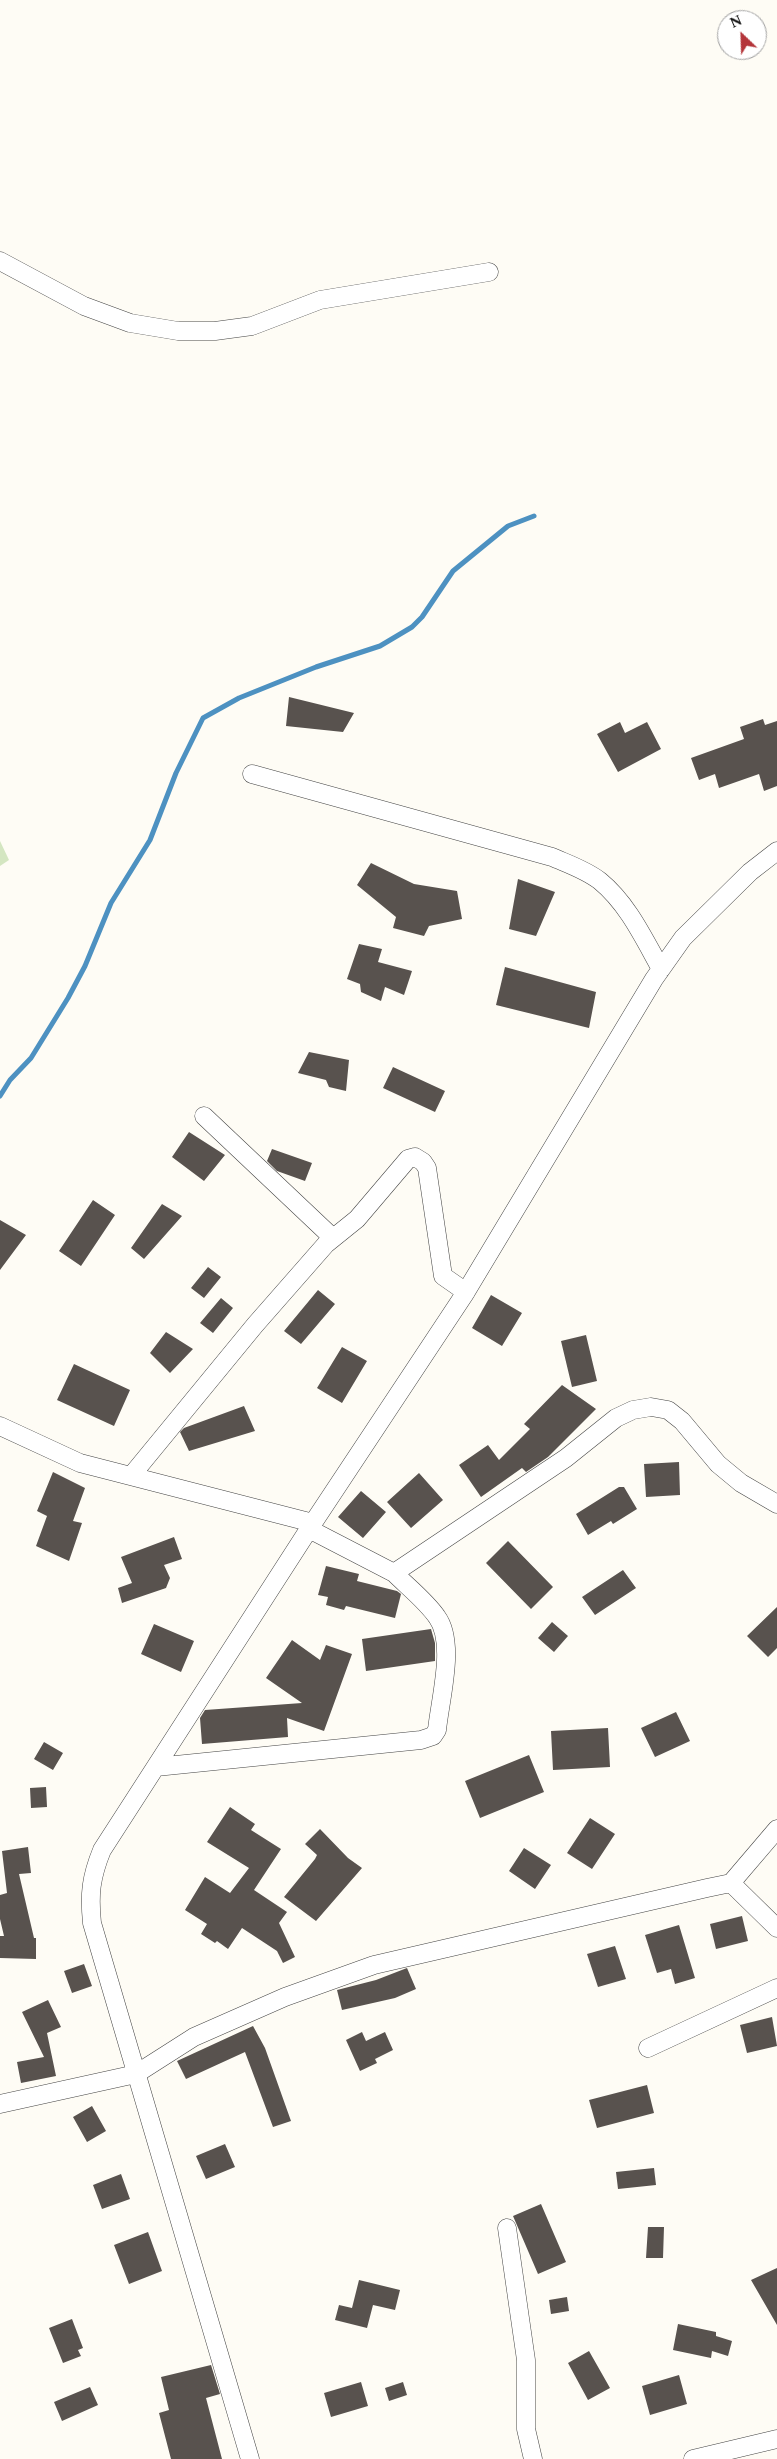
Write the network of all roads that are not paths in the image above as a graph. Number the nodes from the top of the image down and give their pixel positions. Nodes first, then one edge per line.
1 (0, 261) edge
2 (489, 272) dead end
3 (252, 774) dead end
4 (777, 851) edge
5 (662, 969) junction
6 (204, 1116) dead end
7 (333, 1238) junction
8 (466, 1292) junction
9 (0, 1426) edge
10 (131, 1476) junction
11 (777, 1504) edge
12 (311, 1526) junction
13 (394, 1573) junction
14 (156, 1766) junction
15 (777, 1829) edge
16 (731, 1883) junction
17 (777, 1928) edge
18 (777, 1988) edge
19 (648, 2048) dead end
20 (136, 2074) junction
21 (0, 2104) edge
22 (507, 2228) dead end
23 (777, 2439) edge
24 (250, 2459) edge
25 (533, 2459) edge
26 (693, 2459) edge

1 - 2 street
3 - 5 street
4 - 5 street
5 - 8 street
6 - 7 street
7 - 8 street
7 - 10 street
8 - 12 street
9 - 10 street
10 - 12 street
11 - 13 street
12 - 13 street
12 - 14 street
13 - 14 street
14 - 20 street
15 - 16 street
16 - 17 street
16 - 20 street
18 - 19 street
20 - 21 street
20 - 24 street
22 - 25 street
23 - 26 street

